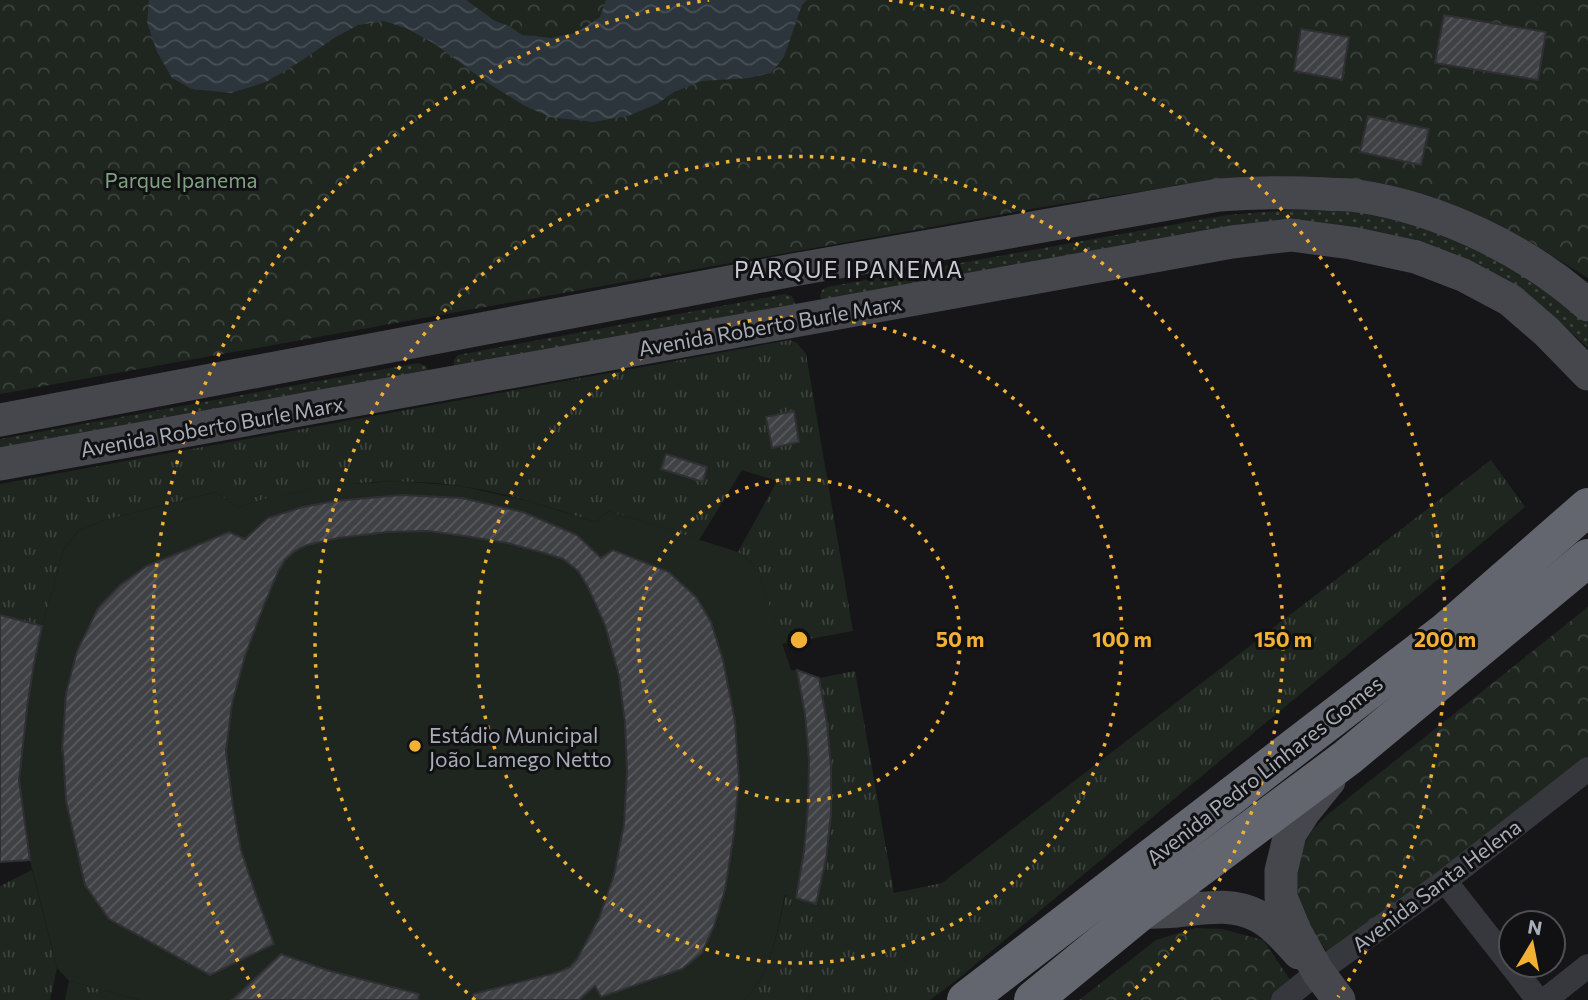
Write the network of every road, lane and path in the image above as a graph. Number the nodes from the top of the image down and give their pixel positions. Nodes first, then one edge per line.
1 (793, 270) junction
2 (1588, 305) edge
3 (807, 318) junction
4 (428, 339) junction
5 (1588, 374) edge
6 (444, 385) junction
7 (0, 420) edge
8 (0, 464) edge
9 (1588, 507) edge
10 (1588, 558) edge
11 (1348, 757) junction
12 (1588, 769) edge
13 (1446, 881) junction
14 (1139, 913) junction
15 (1497, 947) edge
16 (1588, 966) edge
17 (1318, 972) junction
18 (1522, 979) edge
19 (972, 993) edge
20 (1033, 1000) edge
21 (1283, 1000) edge
22 (1339, 1000) edge
23 (1538, 1000) edge
24 (1545, 1000) edge

1 - 2 main road, Avenida Roberto Burle Marx
1 - 3 main road
1 - 4 main road, Avenida Roberto Burle Marx
3 - 5 main road, Avenida Roberto Burle Marx
3 - 6 main road, Avenida Roberto Burle Marx
4 - 6 main road
4 - 7 main road, Avenida Roberto Burle Marx
6 - 8 main road, Avenida Roberto Burle Marx
9 - 19 highway, Avenida Pedro Linhares Gomes
10 - 11 highway, Avenida Pedro Linhares Gomes
11 - 14 highway, Avenida Pedro Linhares Gomes
11 - 17 main road
12 - 13 street, Avenida Santa Helena
13 - 15 street
13 - 17 street, Avenida Santa Helena
14 - 17 main road
14 - 20 highway, Avenida Pedro Linhares Gomes
16 - 24 street
17 - 21 street, Avenida Santa Helena
17 - 22 main road
18 - 23 street

